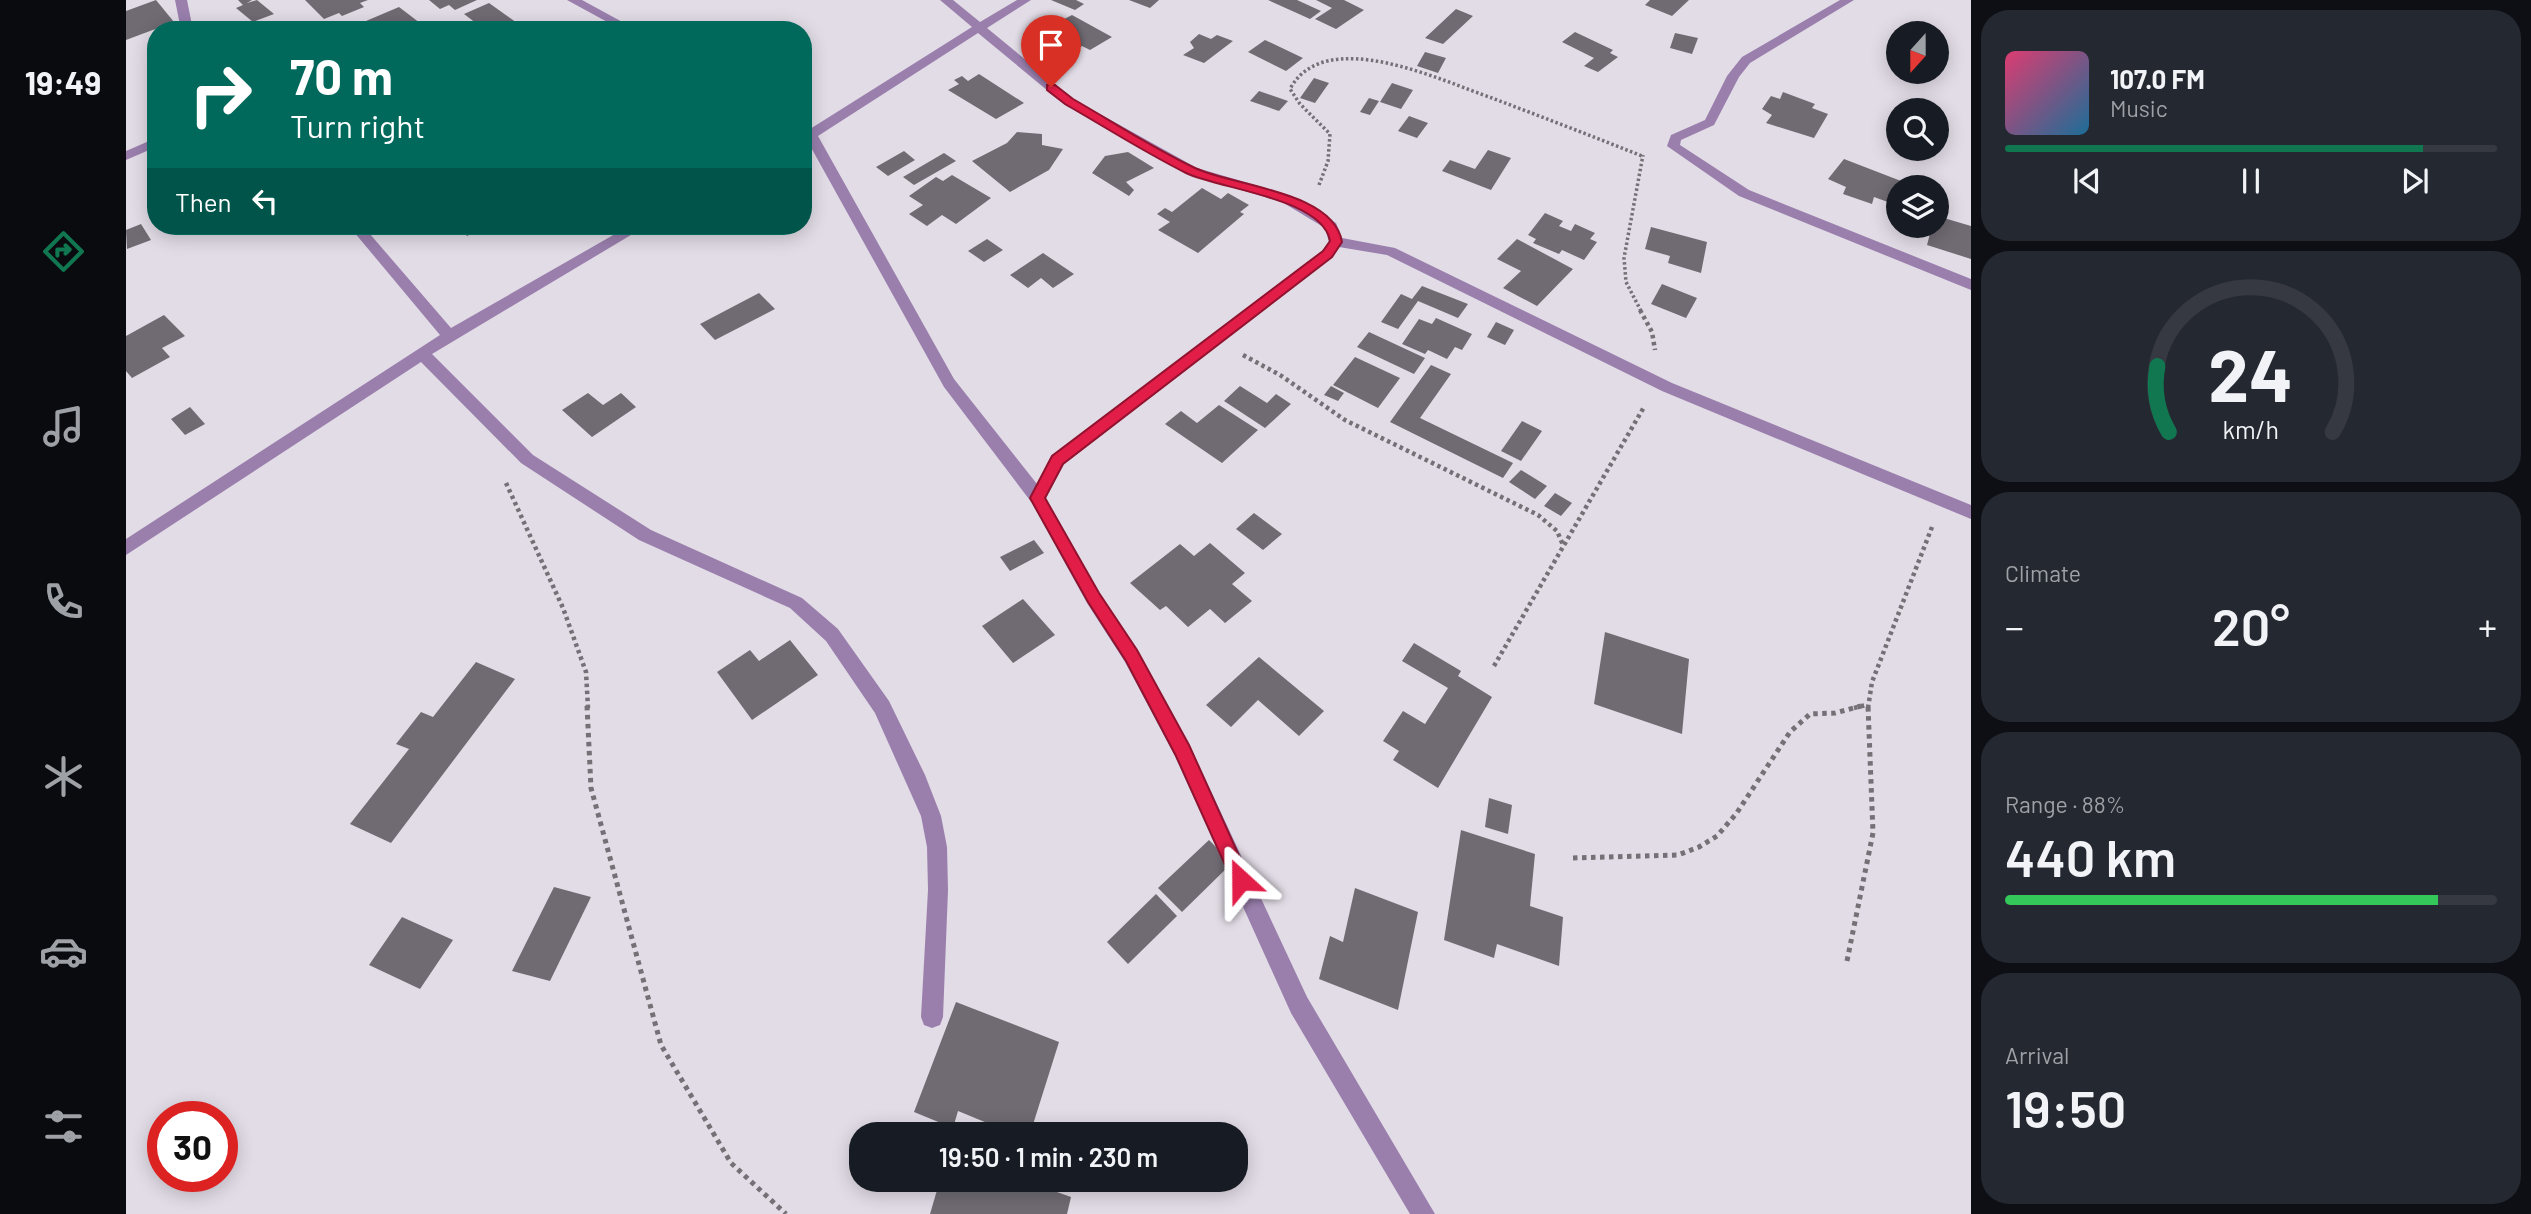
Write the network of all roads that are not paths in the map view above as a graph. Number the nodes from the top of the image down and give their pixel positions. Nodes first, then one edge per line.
1 (181, 0) edge
2 (573, 0) edge
3 (946, 0) edge
4 (1025, 0) edge
5 (1849, 0) edge
6 (185, 21) edge
7 (614, 21) edge
8 (980, 29) junction
9 (812, 131) edge
10 (812, 145) edge
11 (147, 146) edge
12 (126, 156) edge
13 (364, 235) edge
14 (623, 235) edge
15 (1336, 242) junction
16 (1971, 285) edge
17 (449, 336) junction
18 (423, 354) junction
19 (1038, 498) junction
20 (1971, 512) edge
21 (126, 548) edge
22 (932, 1017) dead end
23 (1423, 1214) edge

1 - 6 street
2 - 7 street
3 - 8 street
4 - 8 street
5 - 16 street
8 - 9 street
8 - 15 street
10 - 19 street
11 - 12 street
13 - 17 street
14 - 17 street
15 - 19 street
15 - 20 street
17 - 18 street
18 - 21 street
18 - 22 street
19 - 23 street

